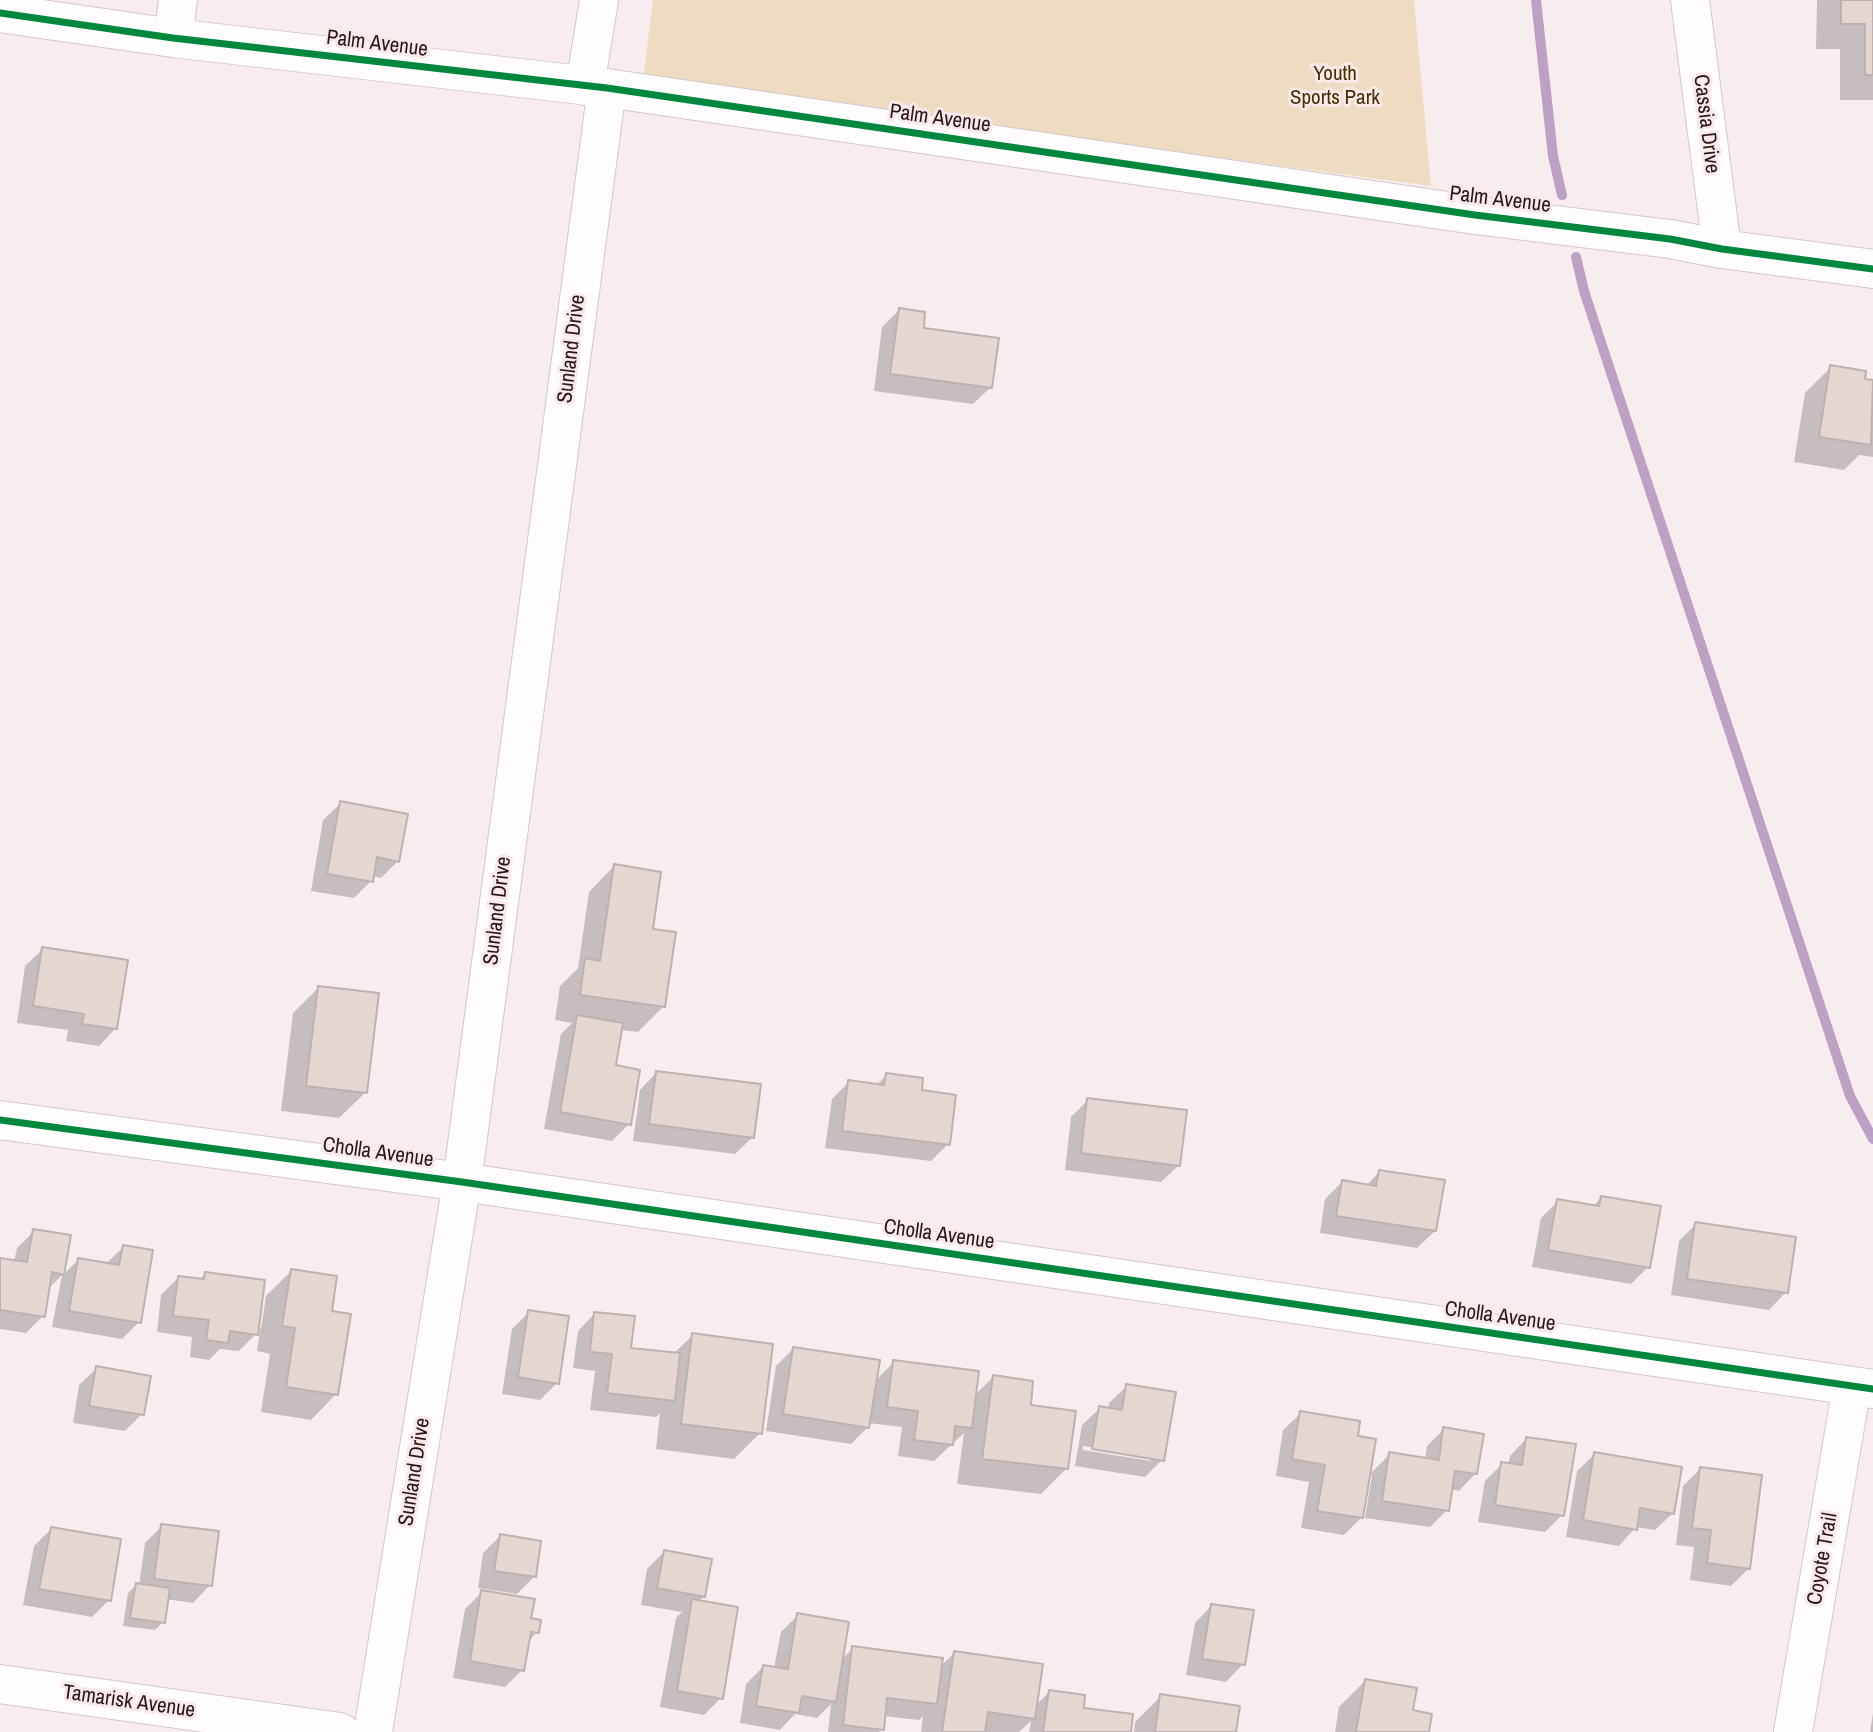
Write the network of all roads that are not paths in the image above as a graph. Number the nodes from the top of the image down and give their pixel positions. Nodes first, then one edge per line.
1 (178, 0) edge
2 (599, 0) edge
3 (1690, 0) edge
4 (0, 13) edge
5 (173, 38) junction
6 (596, 87) junction
7 (1722, 249) junction
8 (1873, 269) edge
9 (0, 1120) edge
10 (462, 1182) junction
11 (1862, 1388) edge
12 (0, 1684) edge
13 (340, 1732) edge
14 (373, 1732) edge
15 (1793, 1732) edge

1 - 5 street
2 - 6 street, Sunland Drive
3 - 7 street, Cassia Drive
4 - 5 street, Palm Avenue
5 - 6 street, Palm Avenue
6 - 7 street, Palm Avenue
6 - 10 street, Sunland Drive
7 - 8 street, Palm Avenue
9 - 10 street, Cholla Avenue
10 - 11 street, Cholla Avenue
10 - 14 street, Sunland Drive
11 - 15 street, Coyote Trail
12 - 13 street, Tamarisk Avenue

